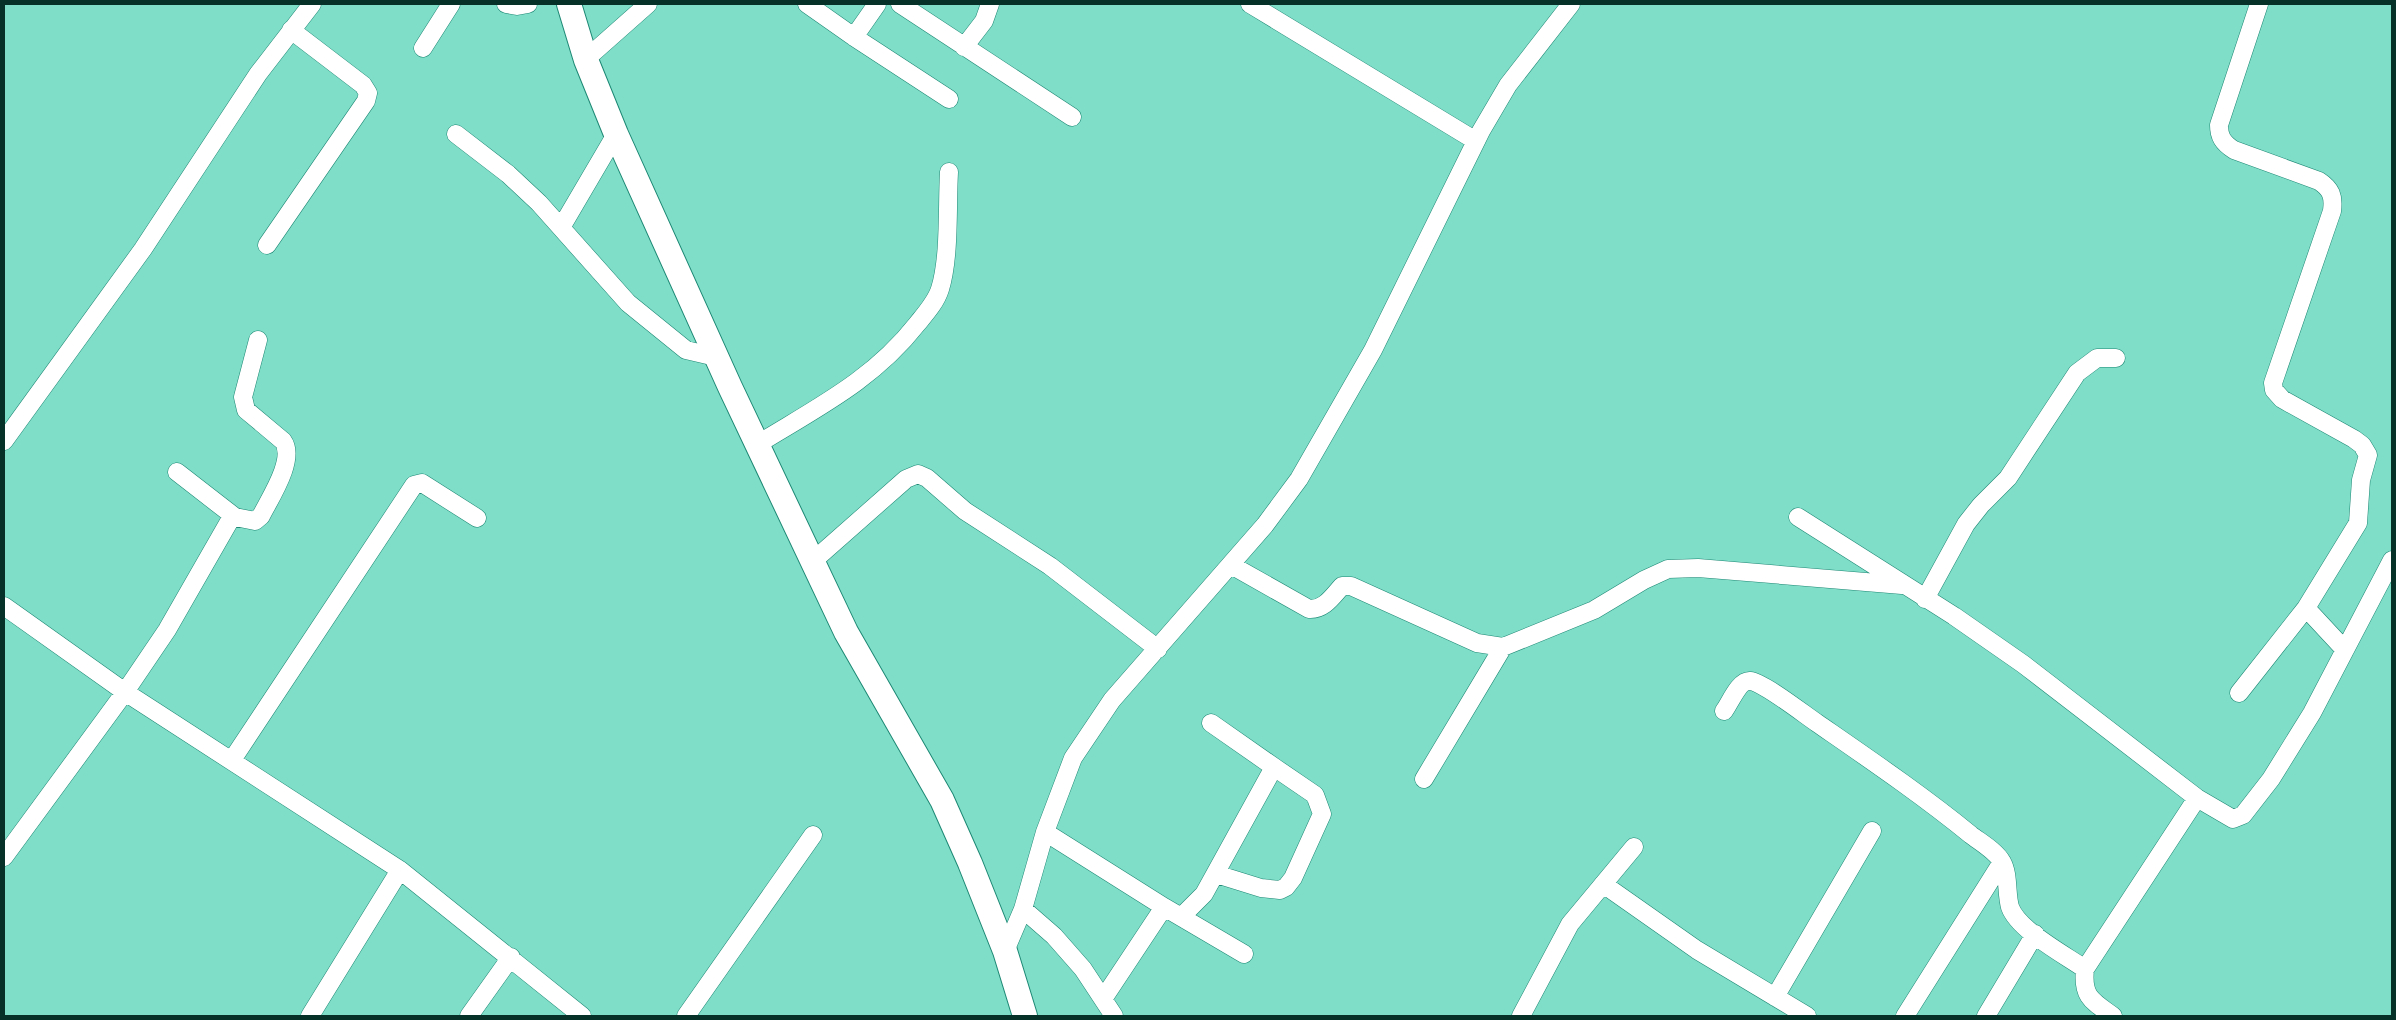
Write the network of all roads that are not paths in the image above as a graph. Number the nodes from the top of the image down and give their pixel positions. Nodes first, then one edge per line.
1 (312, 4) edge
2 (506, 4) edge
3 (528, 4) edge
4 (569, 4) edge
5 (648, 4) edge
6 (807, 4) edge
7 (877, 4) edge
8 (900, 4) edge
9 (990, 4) edge
10 (1250, 4) edge
11 (1571, 4) edge
12 (2259, 4) edge
13 (444, 6) edge
14 (291, 30) junction
15 (854, 37) junction
16 (964, 47) junction
17 (423, 48) dead end
18 (587, 58) junction
19 (949, 99) dead end
20 (1072, 117) dead end
21 (456, 134) dead end
22 (616, 134) junction
23 (1476, 141) junction
24 (949, 172) dead end
25 (562, 226) junction
26 (267, 245) dead end
27 (258, 340) dead end
28 (716, 358) junction
29 (2116, 358) dead end
30 (6, 434) edge
31 (758, 444) junction
32 (177, 472) dead end
33 (235, 517) junction
34 (1798, 517) dead end
35 (477, 518) dead end
36 (2392, 560) edge
37 (814, 561) junction
38 (1230, 564) junction
39 (1905, 585) junction
40 (1925, 599) junction
41 (4, 606) edge
42 (2306, 608) junction
43 (1503, 647) junction
44 (1158, 649) junction
45 (2345, 650) junction
46 (125, 692) junction
47 (2239, 693) dead end
48 (1724, 711) dead end
49 (1212, 723) dead end
50 (232, 760) junction
51 (1274, 767) junction
52 (1424, 779) dead end
53 (2198, 798) junction
54 (1872, 831) dead end
55 (1045, 832) junction
56 (813, 835) dead end
57 (1634, 847) dead end
58 (4, 857) edge
59 (2002, 862) junction
60 (400, 870) junction
61 (1216, 874) junction
62 (1603, 884) junction
63 (1164, 907) junction
64 (1023, 909) junction
65 (1181, 917) junction
66 (2035, 934) junction
67 (1005, 952) junction
68 (1244, 954) dead end
69 (511, 957) junction
70 (2085, 969) junction
71 (1775, 997) junction
72 (1103, 999) junction
73 (310, 1016) edge
74 (469, 1016) edge
75 (582, 1016) edge
76 (686, 1016) edge
77 (1025, 1016) edge
78 (1114, 1016) edge
79 (1521, 1016) edge
80 (1807, 1016) edge
81 (1905, 1016) edge
82 (1986, 1016) edge
83 (2113, 1016) edge

1 - 14 street
2 - 3 street
4 - 18 street
5 - 18 street
6 - 15 street
7 - 15 street
8 - 16 street
9 - 16 street
10 - 23 street
11 - 23 street
12 - 42 street
13 - 17 street
14 - 26 street
14 - 30 street
15 - 19 street
16 - 20 street
18 - 22 street
21 - 25 street
22 - 25 street
22 - 28 street
23 - 38 street
24 - 31 street
25 - 28 street
27 - 33 street
28 - 31 street
29 - 40 street
31 - 37 street
32 - 33 street
33 - 46 street
34 - 39 street
35 - 50 street
36 - 45 street
37 - 44 street
37 - 67 street
38 - 43 street
38 - 44 street
39 - 40 street
39 - 43 street
40 - 53 street
41 - 46 street
42 - 45 street
42 - 47 street
43 - 52 street
44 - 55 street
45 - 53 street
46 - 50 street
46 - 58 street
48 - 59 street
49 - 51 street
50 - 60 street
51 - 61 street
51 - 61 street
53 - 70 street
54 - 71 street
55 - 63 street
55 - 64 street
56 - 76 street
57 - 62 street
59 - 66 street
59 - 81 street
60 - 69 street
60 - 73 street
61 - 65 street
62 - 71 street
62 - 79 street
63 - 65 street
63 - 72 street
64 - 67 street
64 - 72 street
65 - 68 street
66 - 70 street
66 - 82 street
67 - 77 street
69 - 74 street
69 - 75 street
70 - 83 street
71 - 80 street
72 - 78 street

